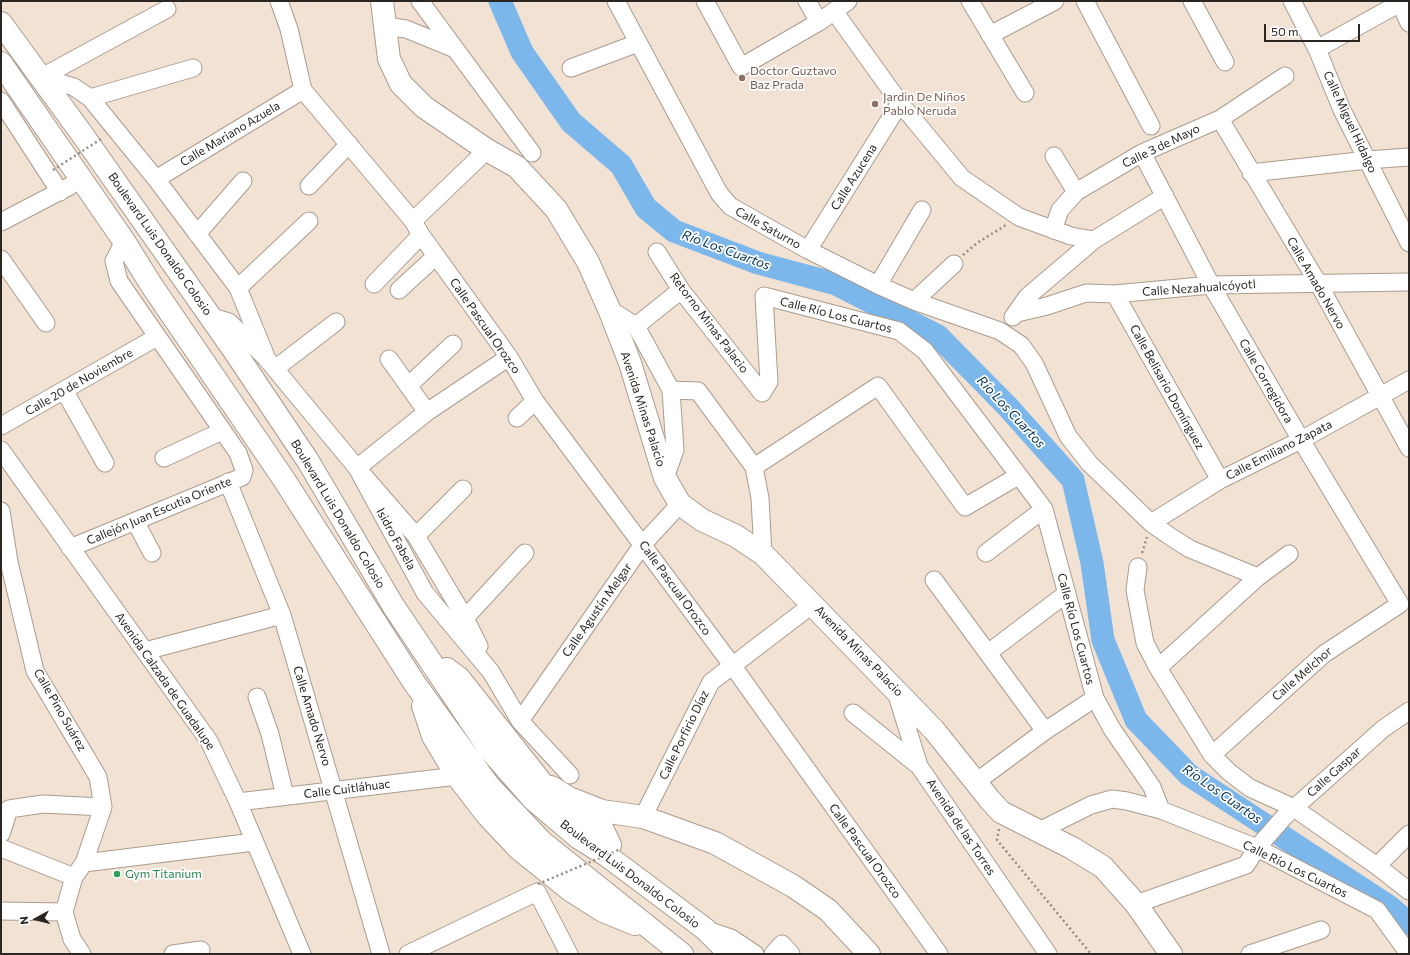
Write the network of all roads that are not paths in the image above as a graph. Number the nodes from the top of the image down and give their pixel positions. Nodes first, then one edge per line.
1 (279, 1) edge
2 (382, 1) edge
3 (420, 1) edge
4 (616, 1) edge
5 (705, 1) edge
6 (808, 1) edge
7 (970, 1) edge
8 (1055, 1) edge
9 (1085, 1) edge
10 (1192, 1) edge
11 (1292, 1) edge
12 (1399, 2) edge
13 (841, 6) edge
14 (167, 9) dead end
15 (819, 22) junction
16 (1, 23) edge
17 (1409, 23) edge
18 (386, 26) junction
19 (990, 35) junction
20 (638, 43) junction
21 (1317, 49) junction
22 (456, 50) junction
23 (1225, 62) dead end
24 (1, 63) edge
25 (194, 68) dead end
26 (571, 68) dead end
27 (1284, 76) dead end
28 (42, 77) junction
29 (303, 90) junction
30 (1025, 93) dead end
31 (90, 98) junction
32 (1, 101) edge
33 (900, 103) junction
34 (1220, 119) junction
35 (1151, 126) dead end
36 (348, 144) junction
37 (487, 150) junction
38 (532, 153) dead end
39 (1142, 153) junction
40 (1054, 156) dead end
41 (1409, 157) edge
42 (1366, 160) junction
43 (1251, 173) junction
44 (156, 179) junction
45 (82, 180) junction
46 (243, 181) dead end
47 (309, 186) dead end
48 (60, 192) junction
49 (1076, 192) junction
50 (1165, 196) junction
51 (922, 210) dead end
52 (309, 221) dead end
53 (1, 222) edge
54 (417, 228) junction
55 (1053, 230) junction
56 (197, 234) junction
57 (1094, 240) junction
58 (124, 241) junction
59 (1409, 244) edge
60 (808, 250) junction
61 (657, 252) dead end
62 (436, 256) junction
63 (1, 258) edge
64 (954, 264) road end
65 (177, 268) junction
66 (1318, 282) junction
67 (1409, 282) edge
68 (374, 284) dead end
69 (878, 285) junction
70 (1211, 285) junction
71 (152, 286) junction
72 (238, 288) junction
73 (399, 290) dead end
74 (681, 290) junction
75 (1115, 294) junction
76 (764, 296) joint
77 (914, 301) junction
78 (609, 309) junction
79 (1017, 313) junction
80 (210, 316) junction
81 (336, 322) dead end
82 (46, 323) dead end
83 (636, 326) junction
84 (1000, 331) junction
85 (157, 337) junction
86 (453, 344) dead end
87 (509, 357) junction
88 (389, 359) dead end
89 (271, 363) junction
90 (1409, 380) edge
91 (408, 386) junction
92 (64, 390) junction
93 (671, 390) junction
94 (1380, 397) junction
95 (535, 401) junction
96 (427, 412) junction
97 (517, 418) dead end
98 (1, 426) edge
99 (222, 431) junction
100 (1301, 440) junction
101 (1409, 448) edge
102 (1, 450) edge
103 (164, 458) dead end
104 (308, 461) junction
105 (105, 463) dead end
106 (754, 467) junction
107 (357, 468) junction
108 (1018, 476) junction
109 (283, 478) junction
110 (665, 478) junction
111 (1220, 480) junction
112 (228, 482) junction
113 (463, 489) dead end
114 (680, 504) junction
115 (1044, 509) junction
116 (1, 511) edge
117 (135, 521) junction
118 (1151, 523) junction
119 (416, 536) junction
120 (643, 544) junction
121 (70, 548) junction
122 (152, 553) dead end
123 (525, 553) dead end
124 (986, 553) dead end
125 (763, 554) junction
126 (1289, 554) dead end
127 (5, 559) edge
128 (1138, 567) road end
129 (1258, 577) junction
130 (934, 580) dead end
131 (1067, 593) junction
132 (813, 604) junction
133 (1400, 604) joint
134 (282, 615) junction
135 (465, 618) junction
136 (145, 651) junction
137 (988, 653) junction
138 (433, 665) junction
139 (732, 665) junction
140 (1158, 668) junction
141 (492, 672) junction
142 (415, 684) junction
143 (896, 690) junction
144 (257, 697) dead end
145 (1095, 698) junction
146 (1409, 711) edge
147 (852, 713) dead end
148 (520, 721) junction
149 (1045, 731) junction
150 (1212, 754) junction
151 (919, 766) junction
152 (570, 775) dead end
153 (457, 776) junction
154 (540, 779) junction
155 (976, 782) junction
156 (334, 791) junction
157 (285, 796) junction
158 (238, 802) junction
159 (103, 807) junction
160 (1161, 810) junction
161 (602, 811) junction
162 (1289, 812) junction
163 (643, 817) junction
164 (1039, 831) junction
165 (1, 834) edge
166 (1409, 834) edge
167 (254, 842) junction
168 (1261, 844) junction
169 (1, 848) edge
170 (618, 854) junction
171 (84, 863) junction
172 (1377, 866) junction
173 (74, 877) junction
174 (1409, 891) edge
175 (1136, 904) junction
176 (1, 911) edge
177 (64, 912) junction
178 (705, 929) junction
179 (652, 930) junction
180 (1320, 930) dead end
181 (201, 950) dead end
182 (82, 954) edge
183 (174, 954) edge
184 (302, 954) edge
185 (381, 954) edge
186 (408, 954) edge
187 (569, 954) edge
188 (682, 954) edge
189 (730, 954) edge
190 (755, 954) edge
191 (773, 954) edge
192 (791, 954) edge
193 (869, 954) edge
194 (939, 954) edge
195 (1048, 954) edge
196 (1171, 954) edge
197 (1250, 954) edge
198 (1409, 954) edge

1 - 29 street, Calle Pascual Orozco
2 - 18 main road, Avenida Minas Palacio
3 - 22 street
4 - 20 street, Calle Saturno
5 - 15 street
6 - 15 street
7 - 19 street
8 - 19 street
9 - 35 street
10 - 23 street
11 - 21 street, Calle Miguel Hidalgo
12 - 17 street
12 - 21 street
13 - 15 street
13 - 33 street
14 - 28 street
16 - 28 main road, Boulevard Luis Donaldo Colosio
18 - 22 street
18 - 37 main road, Avenida Minas Palacio
19 - 30 street
20 - 26 street
20 - 60 street, Calle Saturno
21 - 42 street, Calle Miguel Hidalgo
22 - 38 street
24 - 45 main road, Boulevard Luis Donaldo Colosio
25 - 31 street
27 - 34 street, Calle 3 de Mayo
28 - 31 street
28 - 65 main road, Boulevard Luis Donaldo Colosio
29 - 36 street, Calle Pascual Orozco
29 - 44 street, Calle Mariano Azuela
31 - 44 street
32 - 48 street
33 - 55 street
33 - 60 street, Calle Azucena
34 - 39 street, Calle 3 de Mayo
34 - 43 street, Calle Amado Nervo
36 - 47 street
36 - 54 street, Calle Pascual Orozco
37 - 54 street
37 - 78 main road, Avenida Minas Palacio
39 - 49 street, Calle 3 de Mayo
39 - 50 street, Calle Corregidora
40 - 49 street
41 - 42 street
42 - 43 street
42 - 59 street, Calle Miguel Hidalgo
43 - 66 street, Calle Amado Nervo
44 - 56 street
45 - 48 street
45 - 58 main road, Boulevard Luis Donaldo Colosio
46 - 56 street
48 - 53 street
49 - 55 street, Calle 3 de Mayo
50 - 57 street
50 - 70 street, Calle Corregidora
51 - 69 street
52 - 72 street
54 - 62 street, Calle Pascual Orozco
54 - 68 street
55 - 57 street
56 - 72 street
57 - 79 street
58 - 71 main road, Boulevard Luis Donaldo Colosio
58 - 85 street
60 - 69 street, Calle Saturno
61 - 74 street, Retorno Minas Palacio
62 - 73 street
62 - 87 street, Calle Pascual Orozco
63 - 82 street
64 - 77 street
65 - 71 main road
65 - 80 main road, Boulevard Luis Donaldo Colosio
66 - 67 street, Calle Nezahualcóyotl
66 - 70 street, Calle Nezahualcóyotl
66 - 94 street, Calle Amado Nervo
69 - 77 street, Calle Saturno
70 - 75 street, Calle Nezahualcóyotl
70 - 100 street, Calle Corregidora
71 - 109 main road, Boulevard Luis Donaldo Colosio
72 - 89 street
74 - 76 street, Retorno Minas Palacio
74 - 83 street
75 - 79 street, Calle Nezahualcóyotl
75 - 111 street, Calle Belisario Domínguez
76 - 108 street, Calle Río Los Cuartos
77 - 84 street, Calle Saturno
78 - 83 street, Avenida Minas Palacio
78 - 110 main road, Avenida Minas Palacio
79 - 84 street
80 - 89 street, Isidro Fabela
80 - 104 main road, Boulevard Luis Donaldo Colosio
81 - 89 street
83 - 93 street, Avenida Minas Palacio
84 - 118 street, Calle Saturno
85 - 92 street, Calle 20 de Noviembre
85 - 99 street
86 - 91 street
87 - 95 street, Calle Pascual Orozco
87 - 96 street
88 - 91 street
89 - 107 street, Isidro Fabela
90 - 94 street, Calle Emiliano Zapata
91 - 96 street
92 - 98 street, Calle 20 de Noviembre
92 - 105 street
93 - 106 street
93 - 110 street
94 - 100 street, Calle Emiliano Zapata
94 - 101 street, Calle Amado Nervo
95 - 97 street
95 - 120 street, Calle Pascual Orozco
96 - 107 street
99 - 103 street
99 - 112 street, Callejón Juan Escutia Oriente
100 - 111 street, Calle Emiliano Zapata
100 - 133 street, Calle Corregidora
102 - 121 street, Avenida Calzada de Guadalupe
104 - 109 main road
104 - 138 main road, Boulevard Luis Donaldo Colosio
106 - 108 street
106 - 125 street
107 - 119 street
107 - 141 street, Isidro Fabela
108 - 115 street, Calle Río Los Cuartos
109 - 142 main road, Boulevard Luis Donaldo Colosio
110 - 114 main road, Avenida Minas Palacio
111 - 118 street, Calle Emiliano Zapata
112 - 117 street, Callejón Juan Escutia Oriente
112 - 134 street, Calle Amado Nervo
113 - 119 street
114 - 120 street, Calle Agustín Melgar
114 - 125 main road, Avenida Minas Palacio
115 - 124 street
115 - 131 street, Calle Río Los Cuartos
116 - 127 street, Calle Pino Suárez
117 - 121 street, Callejón Juan Escutia Oriente
117 - 122 street
118 - 129 street, Calle Saturno
119 - 135 street
120 - 139 street, Calle Pascual Orozco
120 - 148 street, Calle Agustín Melgar
121 - 136 street, Avenida Calzada de Guadalupe
123 - 135 street
125 - 132 main road, Avenida Minas Palacio
126 - 129 street
127 - 159 street, Calle Pino Suárez
128 - 140 street
129 - 140 street
130 - 137 street
131 - 137 street
131 - 145 street, Calle Río Los Cuartos
132 - 139 street, Calle Porfirio Díaz
132 - 143 main road, Avenida Minas Palacio
133 - 150 street, Calle Melchor
134 - 136 street
134 - 156 street, Calle Amado Nervo
135 - 141 street
136 - 158 street, Avenida Calzada de Guadalupe
137 - 149 street
138 - 154 main road
138 - 170 main road, Boulevard Luis Donaldo Colosio
139 - 163 street, Calle Porfirio Díaz
139 - 194 street, Calle Pascual Orozco
140 - 150 street
141 - 148 street, Isidro Fabela
142 - 153 main road
142 - 179 main road, Boulevard Luis Donaldo Colosio
143 - 151 street, Avenida de las Torres
143 - 155 main road, Avenida Minas Palacio
144 - 157 street
145 - 149 street
145 - 160 street, Calle Río Los Cuartos
146 - 162 street, Calle Gaspar
147 - 151 street
148 - 152 street, Isidro Fabela
149 - 155 street
150 - 162 street
151 - 195 street, Avenida de las Torres
153 - 156 street, Calle Cuitláhuac
153 - 179 main road
154 - 161 main road
154 - 170 main road
155 - 164 main road, Avenida Minas Palacio
156 - 157 street, Calle Cuitláhuac
156 - 185 street, Calle Amado Nervo
157 - 158 street, Calle Cuitláhuac
158 - 167 street, Avenida Calzada de Guadalupe
159 - 165 street
159 - 171 street, Calle Pino Suárez
160 - 164 street
160 - 168 street, Calle Río Los Cuartos
161 - 163 main road
161 - 170 main road
162 - 168 street, Calle Gaspar
162 - 172 street
163 - 193 main road
164 - 175 main road, Avenida Minas Palacio
166 - 172 street
167 - 171 street
167 - 184 street, Avenida Calzada de Guadalupe
168 - 175 street, Calle Gaspar
168 - 198 street, Calle Río Los Cuartos
169 - 173 street
170 - 178 main road, Boulevard Luis Donaldo Colosio
171 - 173 street, Calle Pino Suárez
172 - 174 street
173 - 177 street, Calle Pino Suárez
175 - 196 main road, Avenida Minas Palacio
176 - 177 street
177 - 182 street
178 - 189 main road, Boulevard Luis Donaldo Colosio
178 - 190 street
179 - 188 main road, Boulevard Luis Donaldo Colosio
180 - 197 street
181 - 183 street
186 - 187 street
191 - 192 street

